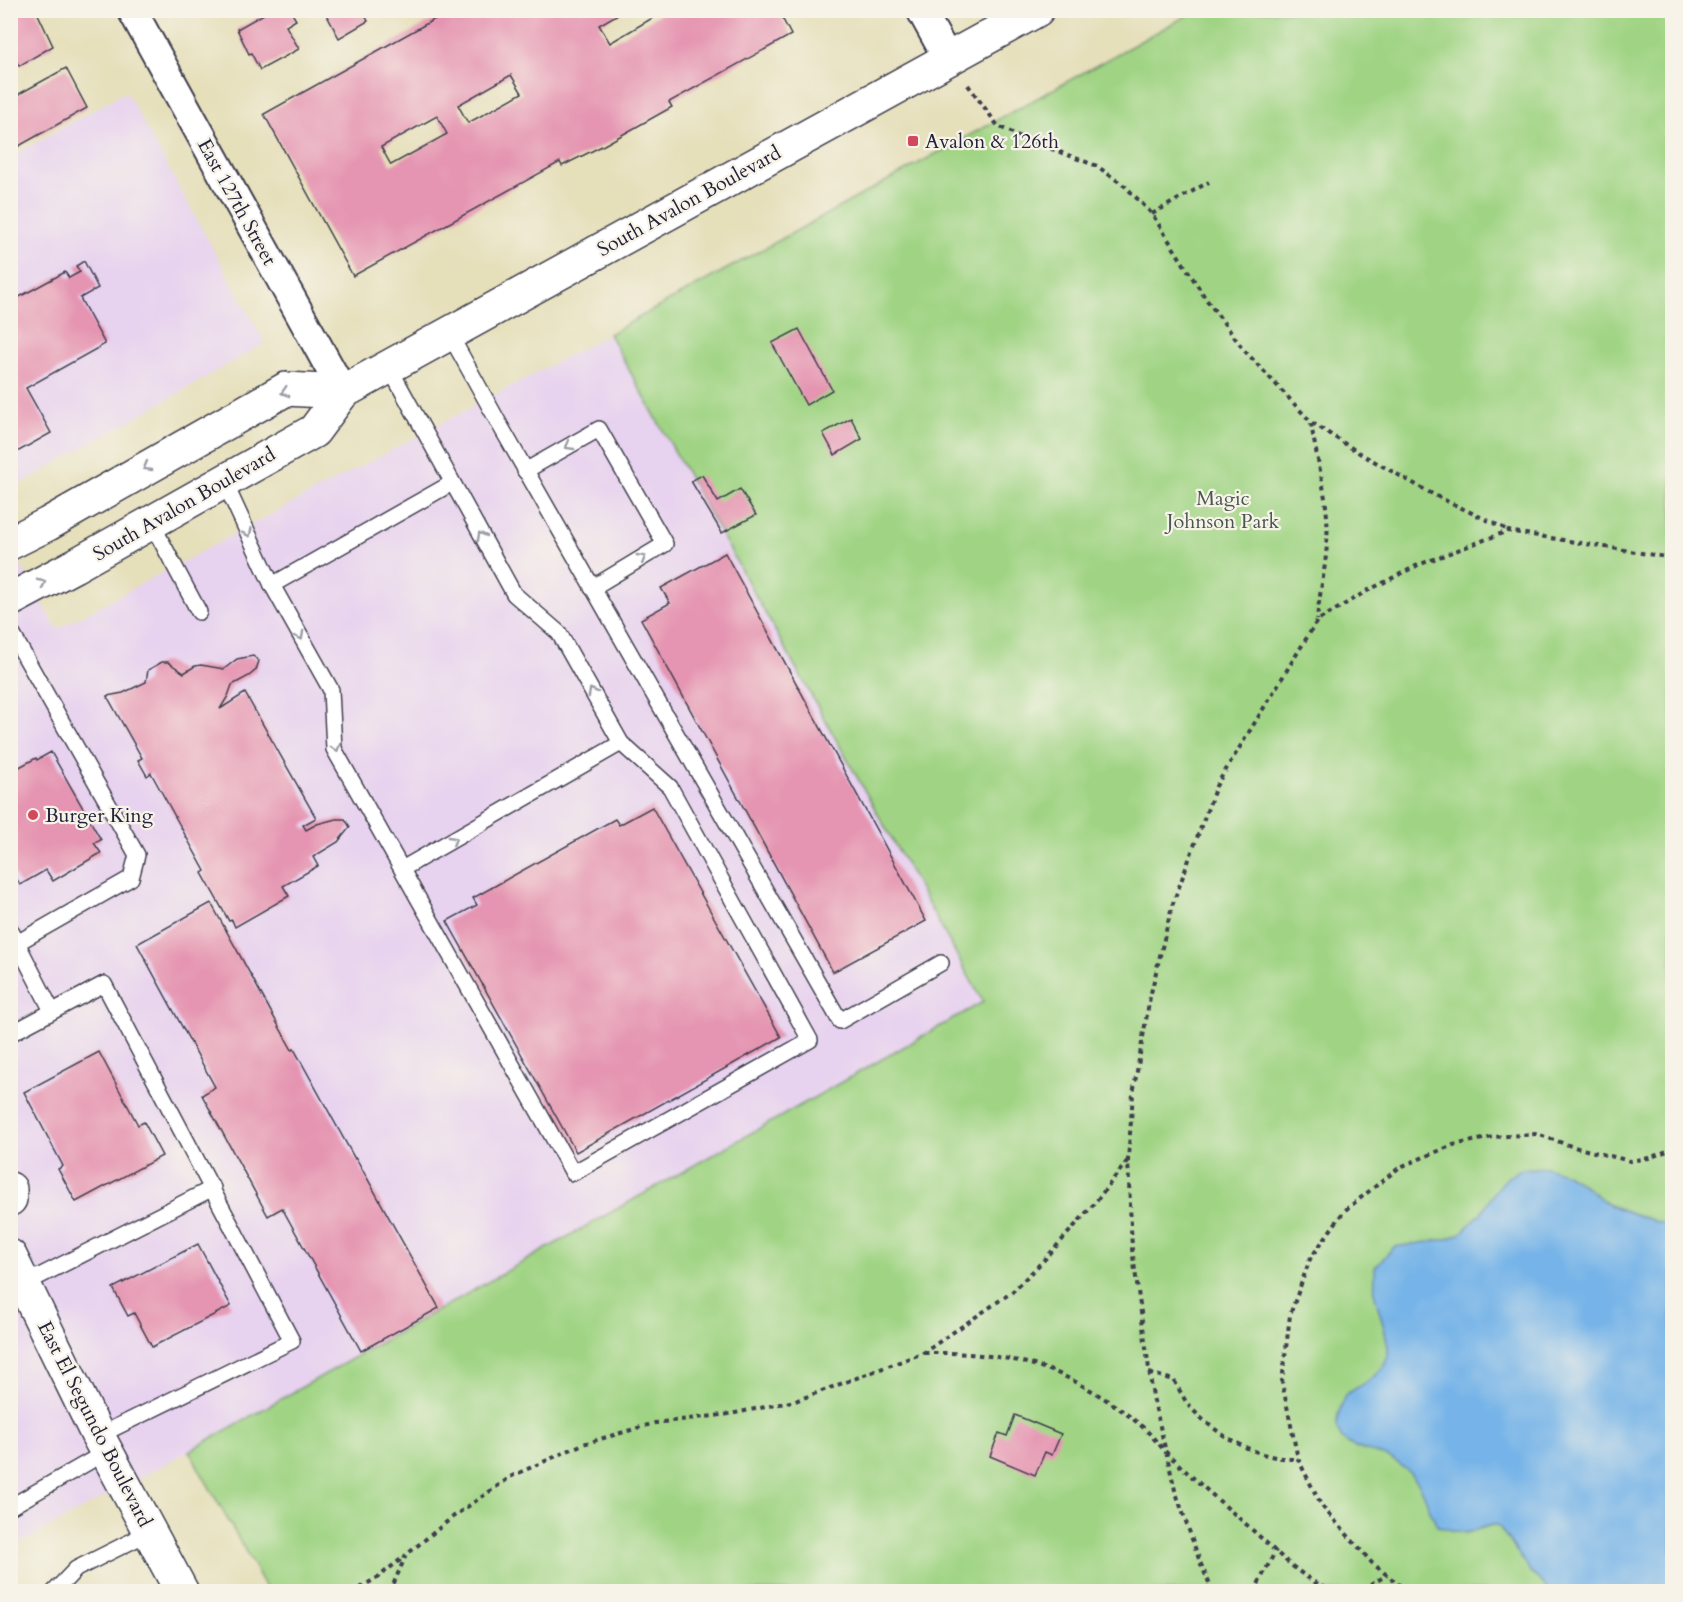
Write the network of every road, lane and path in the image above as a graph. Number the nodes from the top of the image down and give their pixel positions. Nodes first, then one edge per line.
1 (132, 10) edge
2 (921, 10) edge
3 (1037, 10) edge
4 (948, 59) junction
5 (1209, 182) dead end
6 (1152, 214) junction
7 (449, 333) junction
8 (389, 367) junction
9 (343, 392) junction
10 (1311, 422) junction
11 (525, 471) junction
12 (224, 481) junction
13 (452, 483) junction
14 (151, 522) junction
15 (1508, 531) junction
16 (10, 543) edge
17 (1672, 558) edge
18 (272, 585) junction
19 (592, 588) junction
20 (10, 600) edge
21 (199, 612) dead end
22 (1317, 621) junction
23 (10, 630) edge
24 (621, 743) junction
25 (402, 869) junction
26 (13, 939) edge
27 (941, 963) dead end
28 (52, 1011) junction
29 (10, 1034) edge
30 (1672, 1143) edge
31 (1128, 1160) junction
32 (213, 1188) junction
33 (10, 1189) edge
34 (10, 1199) edge
35 (17, 1270) edge
36 (923, 1353) junction
37 (1149, 1373) junction
38 (102, 1444) junction
39 (1166, 1452) junction
40 (1298, 1459) junction
41 (10, 1507) edge
42 (150, 1532) junction
43 (1276, 1550) junction
44 (406, 1555) junction
45 (1387, 1575) junction
46 (54, 1592) edge
47 (182, 1592) edge
48 (352, 1592) edge
49 (390, 1592) edge
50 (1213, 1592) edge
51 (1254, 1592) edge
52 (1335, 1592) edge
53 (1354, 1592) edge
54 (1408, 1592) edge

1 - 9 street, East 127th Street
2 - 4 street
3 - 4 main road, South Avalon Boulevard
4 - 6 path
4 - 7 main road, South Avalon Boulevard
5 - 6 path
6 - 10 path
7 - 8 main road, South Avalon Boulevard
7 - 11 lane
8 - 9 main road, South Avalon Boulevard
8 - 13 lane
9 - 12 main road, South Avalon Boulevard
9 -> 16 main road
10 - 15 path
10 - 22 path
11 - 19 lane
19 -> 11 lane
12 - 14 main road, South Avalon Boulevard
12 -> 18 lane
13 - 18 lane
24 -> 13 lane
20 -> 14 main road, South Avalon Boulevard
14 - 21 lane
15 - 17 path
15 - 22 path
18 -> 25 lane
19 - 27 lane
22 - 31 path
23 - 26 lane
25 -> 24 lane
24 - 25 lane
26 - 28 lane
28 - 29 lane
28 - 32 lane
30 - 40 path
31 - 36 path
31 - 37 path
32 - 35 lane
32 - 38 lane
33 - 34 main road
35 - 38 main road, East El Segundo Boulevard
36 - 39 path
36 - 44 path
37 - 39 path
37 - 40 path
38 - 41 lane
38 - 42 main road, East El Segundo Boulevard
39 - 43 path
39 - 50 path
40 - 45 path
42 - 46 lane
42 - 47 main road, East El Segundo Boulevard
43 - 51 path
43 - 52 path
44 - 48 path
44 - 49 path
45 - 53 path
45 - 54 path

